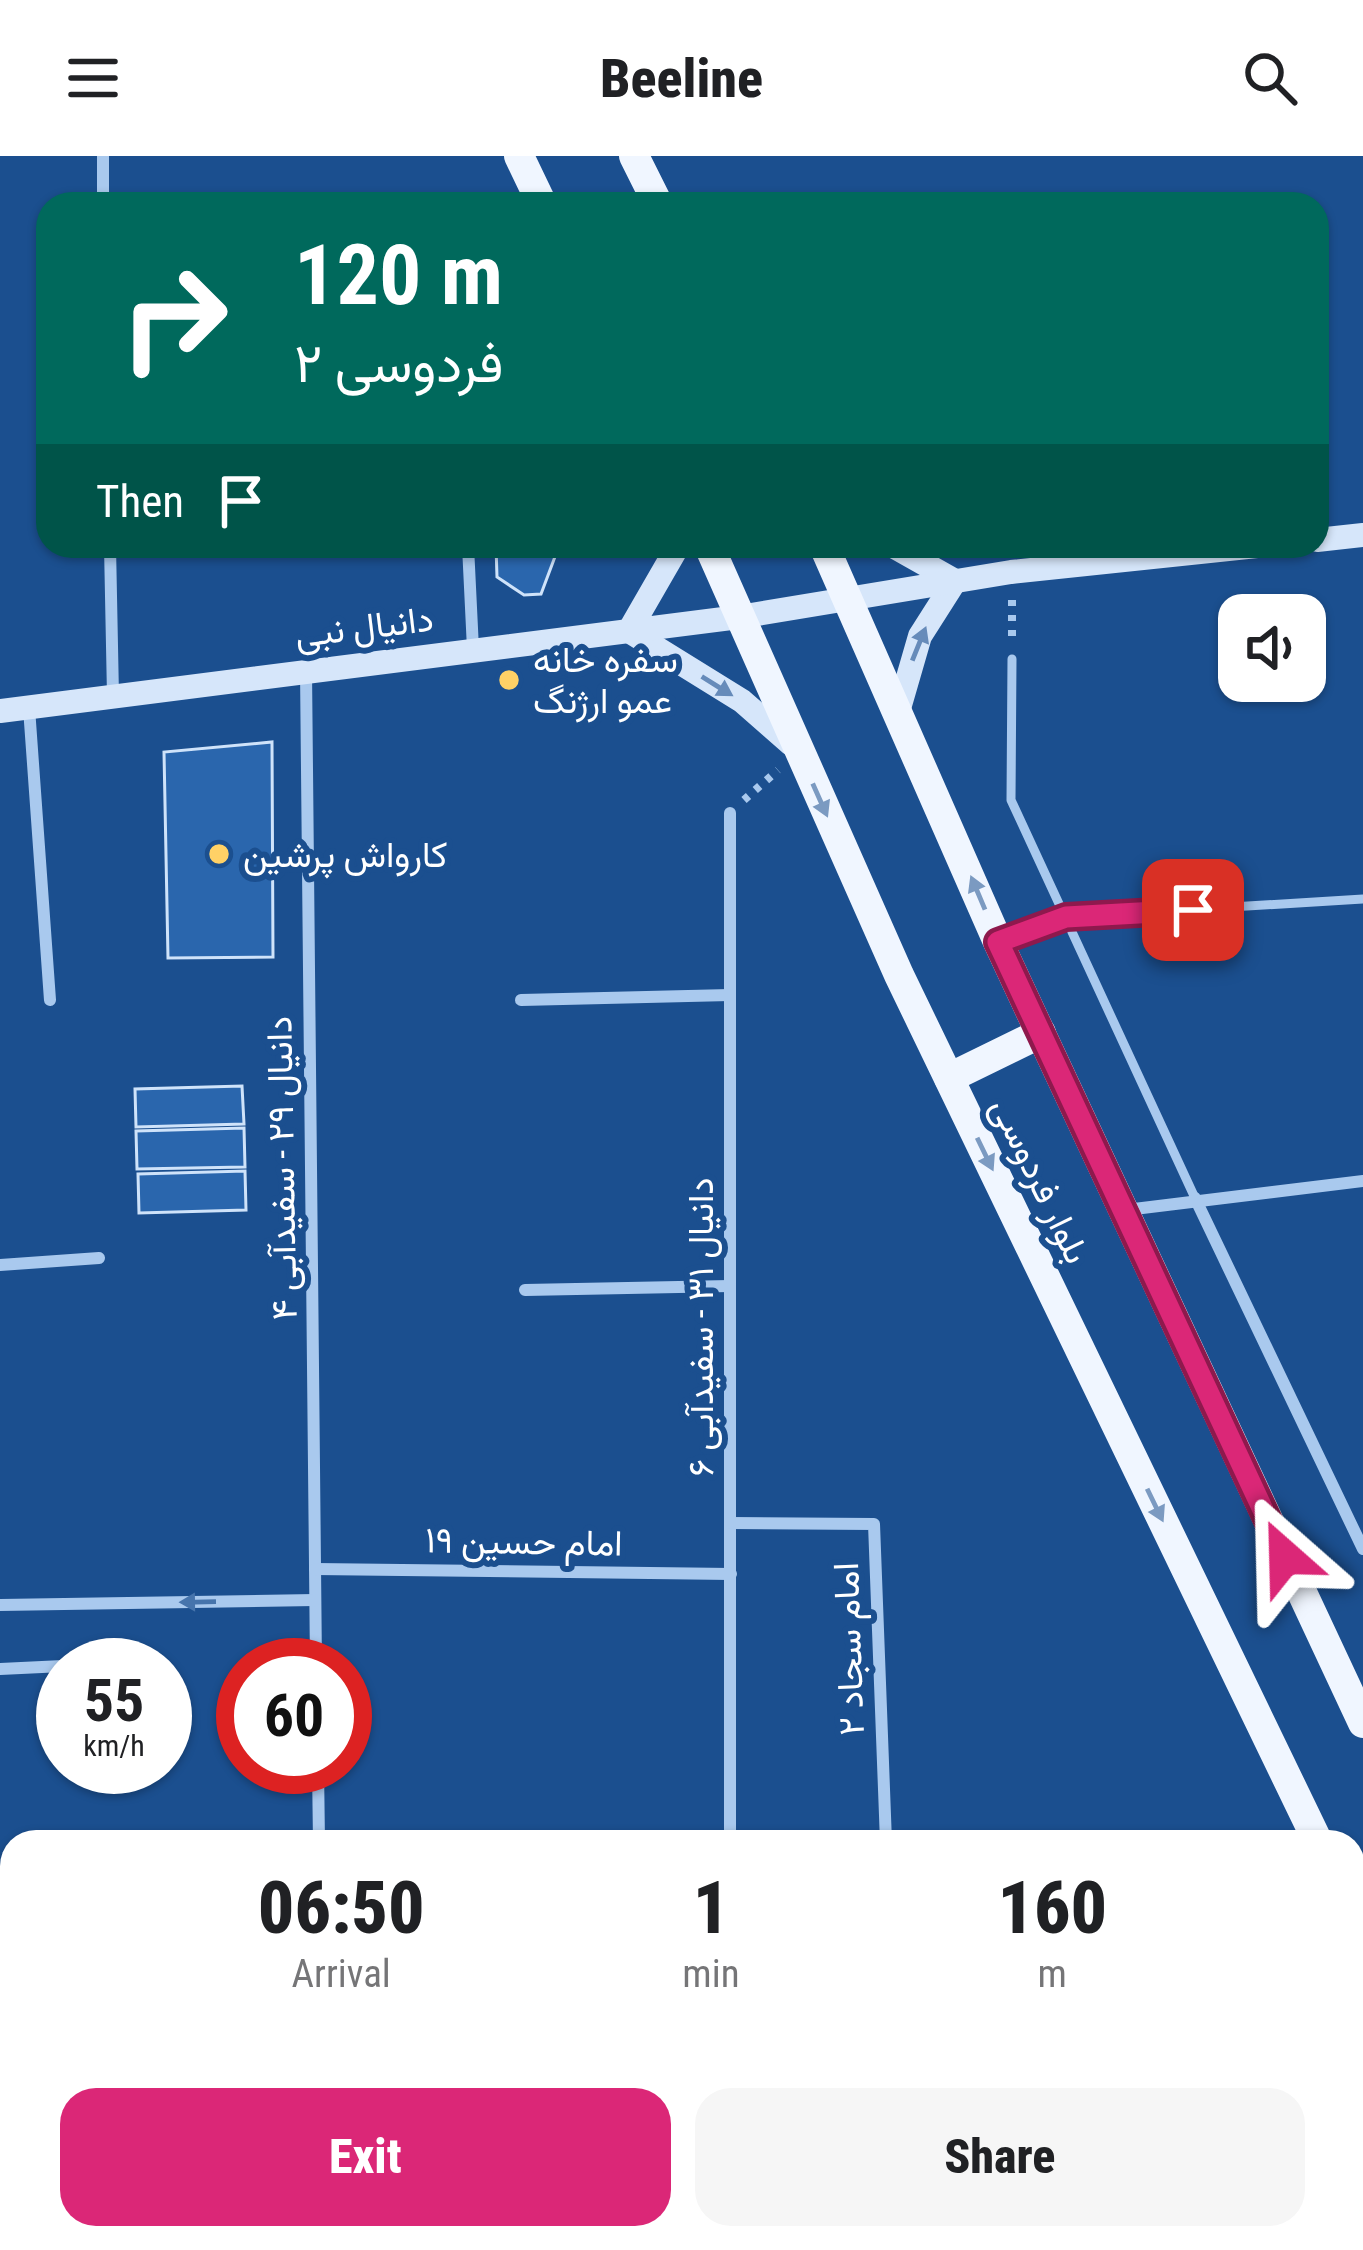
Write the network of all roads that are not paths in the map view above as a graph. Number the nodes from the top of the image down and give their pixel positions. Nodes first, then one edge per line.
1 (103, 156) edge
2 (519, 156) edge
3 (634, 156) edge
4 (104, 192) edge
5 (536, 192) edge
6 (652, 192) edge
7 (1363, 535) edge
8 (1329, 539) edge
9 (110, 558) edge
10 (468, 558) edge
11 (671, 558) edge
12 (714, 558) edge
13 (830, 558) edge
14 (914, 558) edge
15 (1143, 558) edge
16 (955, 581) junction
17 (849, 596) junction
18 (739, 616) junction
19 (628, 631) junction
20 (472, 649) junction
21 (1012, 659) road end
22 (306, 670) junction
23 (113, 696) junction
24 (28, 706) junction
25 (0, 711) edge
26 (898, 712) junction
27 (798, 751) junction
28 (730, 813) road end
29 (1363, 899) edge
30 (1066, 917) junction
31 (998, 942) junction
32 (730, 995) junction
33 (50, 1000) dead end
34 (521, 1000) dead end
35 (1041, 1033) junction
36 (949, 1078) junction
37 (1363, 1181) edge
38 (1195, 1198) junction
39 (1124, 1210) junction
40 (99, 1258) dead end
41 (0, 1264) edge
42 (730, 1286) junction
43 (526, 1290) dead end
44 (730, 1523) junction
45 (1363, 1549) edge
46 (315, 1569) junction
47 (731, 1574) junction
48 (315, 1600) junction
49 (0, 1605) edge
50 (316, 1638) edge
51 (36, 1667) edge
52 (0, 1669) edge
53 (1363, 1723) edge
54 (318, 1794) edge
55 (319, 1830) edge
56 (730, 1830) edge
57 (886, 1830) edge
58 (1312, 1830) edge

1 - 4 street
2 - 5 main road
3 - 6 main road
7 - 8 main road
9 - 23 street
10 - 20 street
11 - 19 main road
12 - 18 main road, بلوار فردوسی
13 - 17 main road, بلوار فردوسی
14 - 16 main road
15 - 16 main road, دانیال نبی
16 - 17 main road, دانیال نبی
26 -> 16 main road
17 - 18 main road, دانیال نبی
17 - 26 main road, بلوار فردوسی
18 - 19 main road, دانیال نبی
18 - 27 main road, بلوار فردوسی
19 - 20 main road, دانیال نبی
19 -> 27 main road
20 - 22 main road, دانیال نبی
21 - 30 lane
22 - 23 main road, دانیال نبی
22 - 46 street, دانیال ۲۹ - سفیدآبی ۴
23 - 24 main road, دانیال نبی
24 - 25 main road, دانیال نبی
24 - 33 street
31 -> 26 main road, بلوار فردوسی
27 -> 36 main road, بلوار فردوسی
28 - 32 street, دانیال ۳۱ - سفیدآبی ۶
29 - 30 lane
30 - 31 lane
30 - 38 lane
31 - 35 main road, بلوار فردوسی
32 - 34 street
32 - 42 street, دانیال ۳۱ - سفیدآبی ۶
35 - 36 main road
35 - 39 main road, بلوار فردوسی
36 -> 58 main road, بلوار فردوسی
37 - 38 street
38 - 39 street
38 - 45 street
39 - 53 main road, بلوار فردوسی
40 - 41 street
42 - 43 street
42 - 44 street, دانیال ۳۱ - سفیدآبی ۶
44 - 47 street, دانیال ۳۱ - سفیدآبی ۶
44 - 57 street, امام سجاد ۲
46 - 47 street, امام حسین ۱۹
46 - 48 street, دانیال ۲۹ - سفیدآبی ۴
47 - 56 street, دانیال ۳۱ - سفیدآبی ۶
48 -> 49 street
48 - 50 street, دانیال ۲۹ - سفیدآبی ۴
51 - 52 street
54 - 55 street

